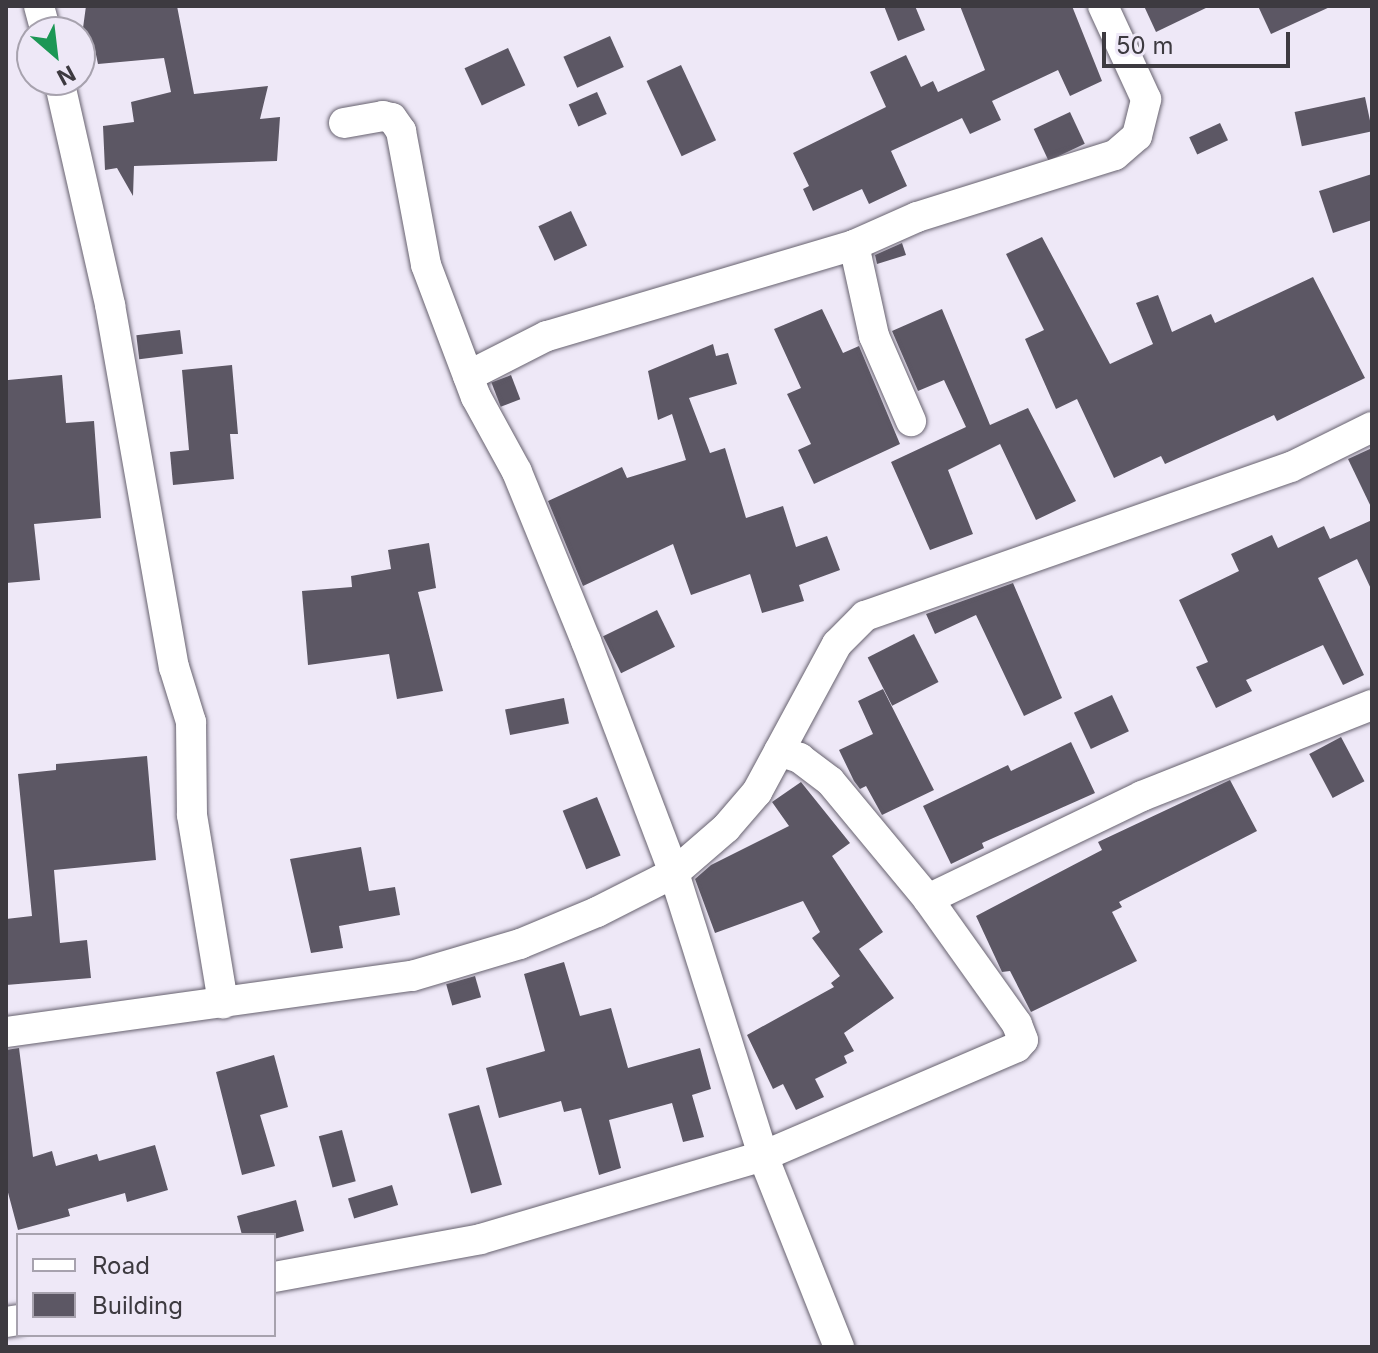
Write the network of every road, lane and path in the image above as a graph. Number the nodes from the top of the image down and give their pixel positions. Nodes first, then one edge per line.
1 (1103, 6) edge
2 (63, 96) edge
3 (344, 123) dead end
4 (854, 245) junction
5 (468, 376) junction
6 (911, 421) dead end
7 (1372, 427) edge
8 (1372, 705) edge
9 (779, 751) junction
10 (674, 873) junction
11 (928, 899) junction
12 (223, 1003) junction
13 (6, 1032) edge
14 (763, 1156) junction
15 (276, 1277) edge
16 (839, 1347) edge

1 - 4 street
2 - 12 street
3 - 5 street
4 - 5 street
4 - 6 street
5 - 10 street
7 - 9 street
8 - 11 street
9 - 10 street
9 - 11 street
10 - 12 street
10 - 14 street
11 - 14 street
12 - 13 street
14 - 15 street
14 - 16 street

